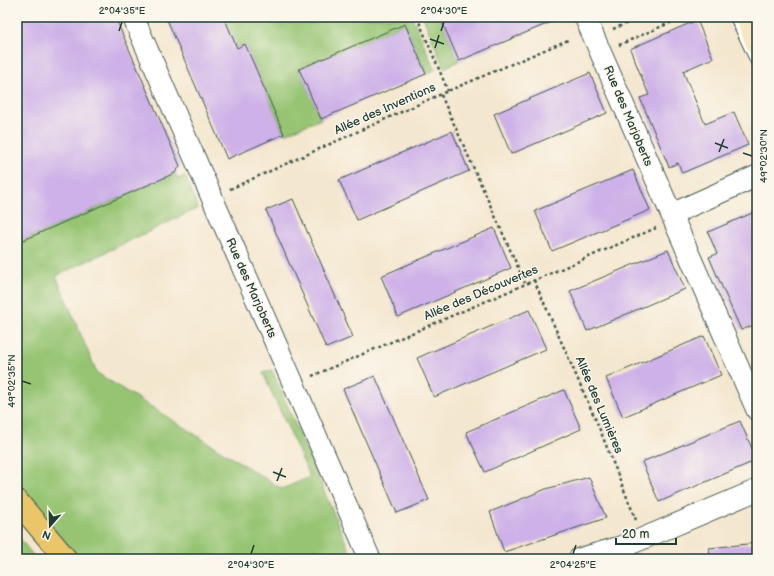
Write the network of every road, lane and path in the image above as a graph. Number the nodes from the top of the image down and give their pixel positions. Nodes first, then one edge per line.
1 (133, 17) edge
2 (417, 17) edge
3 (585, 17) edge
4 (642, 17) edge
5 (683, 17) edge
6 (735, 17) edge
7 (747, 17) edge
8 (612, 30) dead end
9 (568, 40) dead end
10 (757, 44) edge
11 (615, 47) dead end
12 (757, 64) edge
13 (448, 91) junction
14 (440, 95) junction
15 (757, 176) edge
16 (211, 197) junction
17 (673, 217) junction
18 (534, 280) junction
19 (525, 283) junction
20 (295, 384) junction
21 (757, 410) edge
22 (757, 490) edge
23 (17, 501) edge
24 (644, 539) junction
25 (66, 559) edge
26 (370, 559) edge
27 (579, 559) edge

1 - 16 street, Rue des Marjoberts
2 - 13 path
3 - 17 street, Rue des Marjoberts
4 - 8 path
5 - 11 path
6 - 12 lane
7 - 10 main road
9 - 13 path, Allée des Inventions
13 - 14 path, Allée des Inventions
14 - 16 path, Allée des Inventions
14 - 19 path
15 - 17 street
16 - 20 street, Rue des Marjoberts
17 - 18 path, Allée des Découvertes
17 - 21 street, Rue des Marjoberts
18 - 19 path, Allée des Découvertes
18 - 24 path, Allée des Lumières
19 - 20 path, Allée des Découvertes
20 - 26 street, Rue des Marjoberts
22 - 24 street
23 - 25 highway
24 - 27 street

